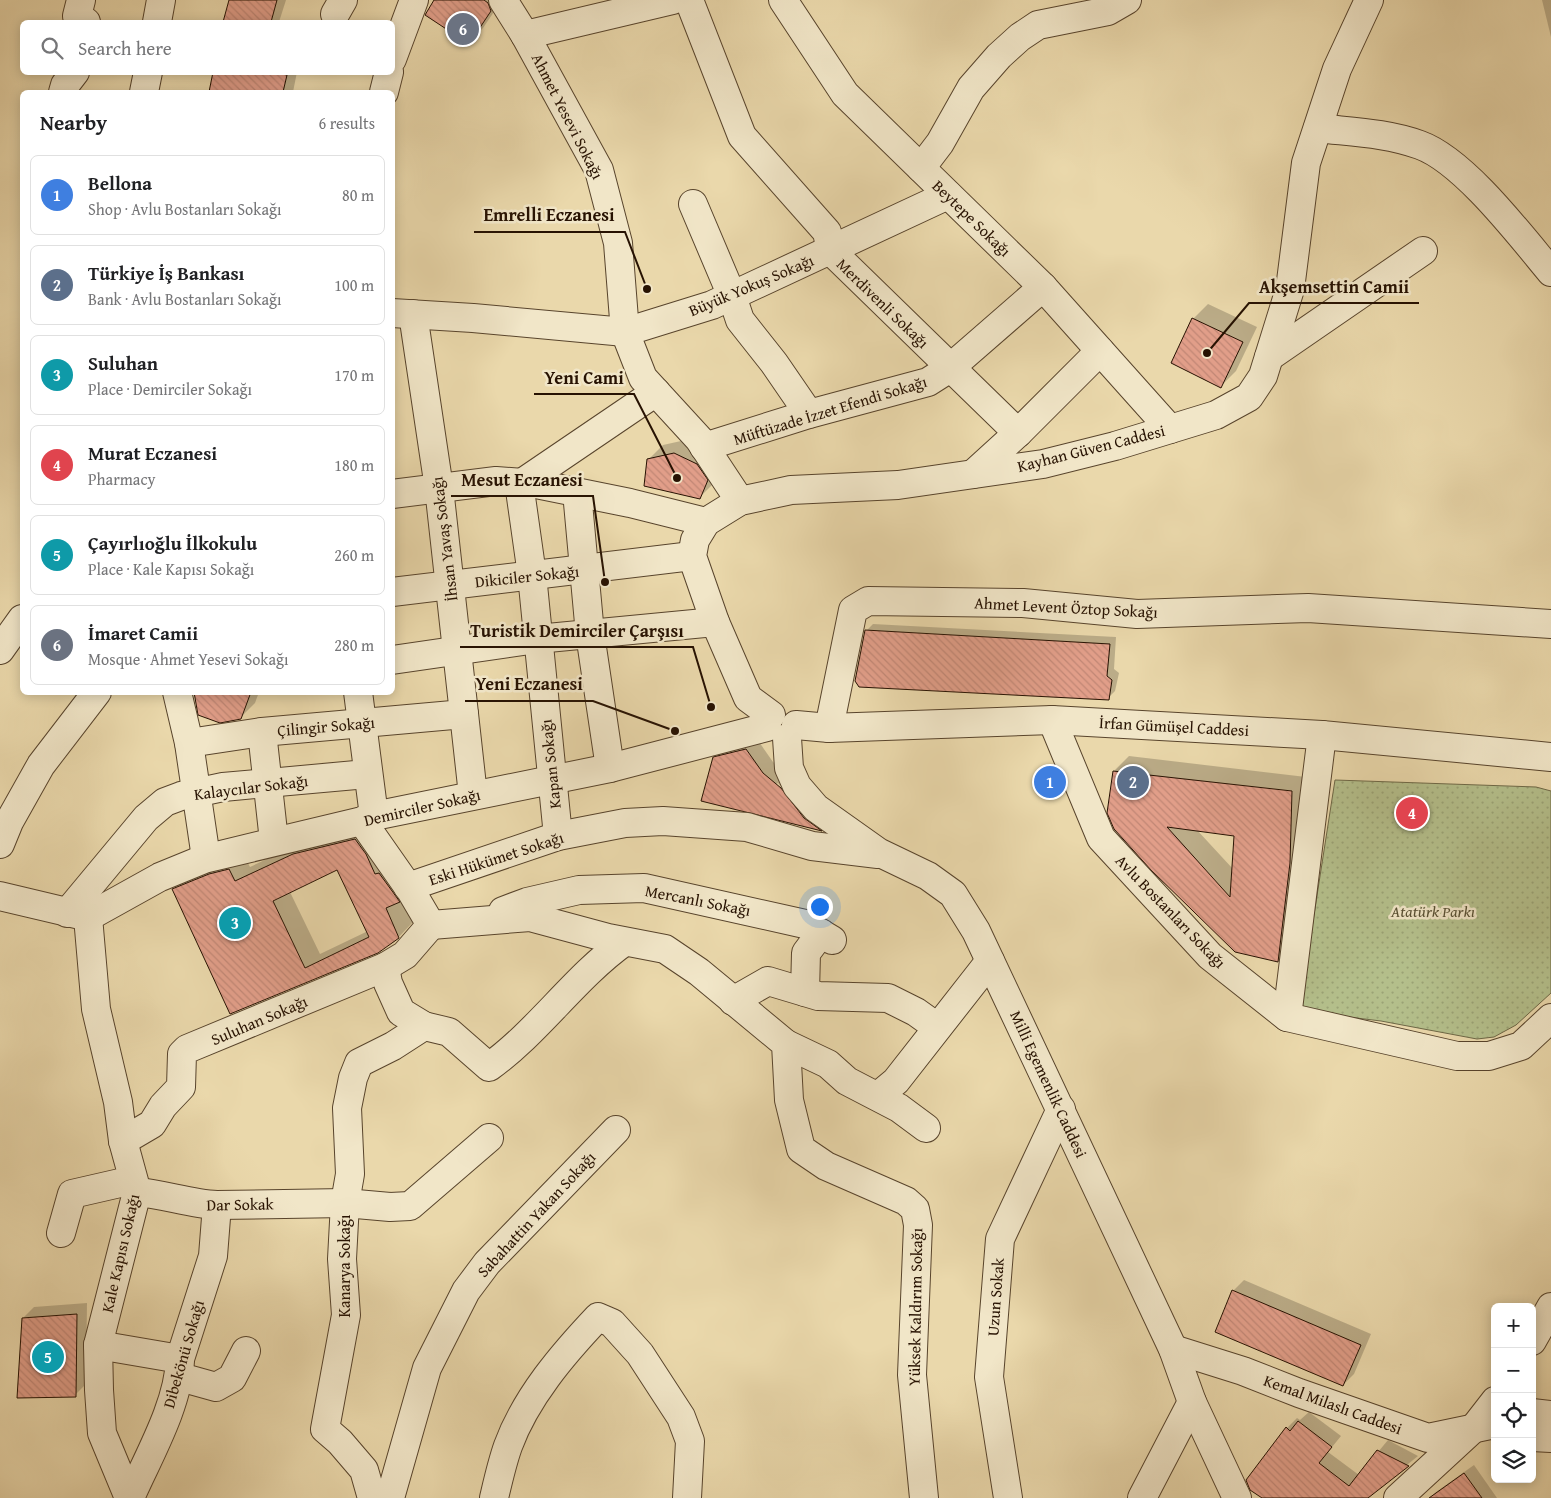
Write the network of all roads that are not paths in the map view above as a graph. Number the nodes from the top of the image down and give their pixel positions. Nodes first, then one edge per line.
1 (81, 0) edge
2 (161, 0) edge
3 (414, 0) edge
4 (503, 0) edge
5 (673, 0) edge
6 (689, 0) edge
7 (783, 0) edge
8 (1127, 0) edge
9 (1369, 0) edge
10 (83, 20) edge
11 (157, 20) edge
12 (525, 34) junction
13 (395, 51) edge
14 (72, 75) edge
15 (147, 75) edge
16 (388, 75) edge
17 (63, 90) edge
18 (144, 90) edge
19 (384, 90) edge
20 (1318, 128) junction
21 (921, 168) junction
22 (948, 195) junction
23 (693, 204) dead end
24 (831, 251) junction
25 (1423, 251) dead end
26 (1551, 272) edge
27 (1043, 287) junction
28 (732, 296) junction
29 (403, 314) edge
30 (625, 332) junction
31 (1100, 351) junction
32 (1269, 357) junction
33 (950, 368) junction
34 (656, 392) junction
35 (809, 414) junction
36 (1170, 429) junction
37 (1018, 434) junction
38 (704, 447) junction
39 (973, 474) junction
40 (521, 483) junction
41 (439, 488) junction
42 (577, 492) junction
43 (395, 494) edge
44 (740, 501) junction
45 (706, 522) junction
46 (692, 556) junction
47 (582, 571) junction
48 (532, 575) junction
49 (449, 584) junction
50 (395, 592) edge
51 (20, 622) edge
52 (715, 622) junction
53 (1551, 624) edge
54 (590, 634) junction
55 (537, 639) junction
56 (0, 650) edge
57 (457, 651) junction
58 (395, 660) edge
59 (95, 695) edge
60 (178, 695) edge
61 (358, 695) edge
62 (464, 714) junction
63 (1052, 720) junction
64 (361, 724) junction
65 (780, 726) junction
66 (829, 728) junction
67 (262, 732) junction
68 (1322, 735) junction
69 (189, 743) junction
70 (1551, 757) edge
71 (610, 768) junction
72 (367, 774) junction
73 (551, 780) junction
74 (268, 783) junction
75 (196, 793) junction
76 (473, 795) junction
77 (368, 818) junction
78 (558, 836) junction
79 (274, 841) junction
80 (0, 844) edge
81 (881, 854) junction
82 (206, 858) junction
83 (408, 887) junction
84 (0, 896) edge
85 (77, 915) junction
86 (473, 922) junction
87 (431, 925) junction
88 (624, 942) junction
89 (990, 961) junction
90 (385, 967) junction
91 (805, 992) junction
92 (733, 1001) junction
93 (1287, 1017) junction
94 (1551, 1018) edge
95 (424, 1026) junction
96 (938, 1027) junction
97 (786, 1044) junction
98 (878, 1096) junction
99 (1062, 1109) junction
100 (926, 1128) dead end
101 (616, 1130) dead end
102 (489, 1138) dead end
103 (123, 1141) junction
104 (135, 1186) junction
105 (345, 1203) junction
106 (217, 1205) junction
107 (61, 1233) dead end
108 (1551, 1307) edge
109 (1536, 1334) edge
110 (98, 1345) junction
111 (1173, 1349) junction
112 (246, 1351) dead end
113 (180, 1368) junction
114 (1192, 1402) junction
115 (1491, 1411) edge
116 (1536, 1414) edge
117 (1551, 1415) edge
118 (1485, 1426) edge
119 (1536, 1437) edge
120 (1551, 1438) edge
121 (129, 1498) edge
122 (372, 1498) edge
123 (390, 1498) edge
124 (494, 1498) edge
125 (687, 1498) edge
126 (924, 1498) edge
127 (1008, 1498) edge
128 (1142, 1498) edge
129 (1237, 1498) edge
130 (1398, 1498) edge

1 - 10 street
2 - 11 street
3 - 13 street
4 - 12 street, Ahmet Yesevi Sokağı
5 - 12 street
6 - 24 street, Merdivenli Sokağı
7 - 21 street, Beytepe Sokağı
8 - 21 street
9 - 20 street, Kayhan Güven Caddesi
12 - 30 street, Ahmet Yesevi Sokağı
14 - 17 street
15 - 18 street
16 - 19 street
20 - 26 street
20 - 32 street, Kayhan Güven Caddesi
21 - 22 street, Beytepe Sokağı
22 - 24 street, Büyük Yokuş Sokağı
22 - 27 street, Beytepe Sokağı
23 - 28 street
24 - 28 street, Büyük Yokuş Sokağı
24 - 33 street, Merdivenli Sokağı
25 - 32 street
27 - 31 street, Beytepe Sokağı
27 - 33 street, Müftüzade İzzet Efendi Sokağı
28 - 30 street, Büyük Yokuş Sokağı
28 - 35 street
29 - 30 street, Büyük Yokuş Sokağı
29 - 41 street, İhsan Yavaş Sokağı
30 - 34 street, Ahmet Yesevi Sokağı
31 - 36 street, Beytepe Sokağı
31 - 37 street
32 - 36 street, Kayhan Güven Caddesi
33 - 35 street, Müftüzade İzzet Efendi Sokağı
33 - 37 street, Merdivenli Sokağı
34 - 38 street, Ahmet Yesevi Sokağı
34 - 40 street
35 - 38 street, Müftüzade İzzet Efendi Sokağı
36 - 39 street, Kayhan Güven Caddesi
37 - 39 street
38 - 44 street, Ahmet Yesevi Sokağı
39 - 44 street, Kayhan Güven Caddesi
40 - 41 street
40 - 42 street
40 - 48 street, Kapan Sokağı
41 - 43 street
41 - 49 street, İhsan Yavaş Sokağı
42 - 45 street
42 - 47 street
44 - 45 street, Kayhan Güven Caddesi
45 - 46 street
46 - 47 street, Dikiciler Sokağı
46 - 52 street
47 - 48 street, Dikiciler Sokağı
47 - 54 street
48 - 49 street, Dikiciler Sokağı
48 - 55 street, Kapan Sokağı
49 - 50 street, Dikiciler Sokağı
49 - 57 street, İhsan Yavaş Sokağı
51 - 56 street
52 - 54 street
52 - 65 street
53 - 66 street, Ahmet Levent Öztop Sokağı
54 - 55 street
54 - 71 street
55 - 57 street
55 - 73 street, Kapan Sokağı
57 - 58 street
57 - 62 street, İhsan Yavaş Sokağı
59 - 80 street
60 - 69 street
61 - 64 street
62 - 64 street, Çilingir Sokağı
62 - 76 street, İhsan Yavaş Sokağı
63 - 66 street, İrfan Gümüşel Caddesi
63 - 68 street, İrfan Gümüşel Caddesi
63 - 93 street, Avlu Bostanları Sokağı
64 - 67 street, Çilingir Sokağı
64 - 72 street
65 - 66 street, İrfan Gümüşel Caddesi
65 - 71 street, Demirciler Sokağı
65 - 81 street, Milli Egemenlik Caddesi
67 - 69 street, Çilingir Sokağı
67 - 74 street
68 - 70 street, İrfan Gümüşel Caddesi
68 - 93 street
69 - 75 street
71 - 73 street, Demirciler Sokağı
72 - 74 street, Kalaycılar Sokağı
72 - 77 street
73 - 76 street, Demirciler Sokağı
73 - 78 street, Kapan Sokağı
74 - 75 street, Kalaycılar Sokağı
74 - 79 street
75 - 82 street
75 - 85 street, Kalaycılar Sokağı
76 - 77 street, Demirciler Sokağı
77 - 79 street, Demirciler Sokağı
77 - 83 street
78 - 81 street, Eski Hükümet Sokağı
78 - 83 street, Eski Hükümet Sokağı
79 - 82 street, Demirciler Sokağı
81 - 89 street, Milli Egemenlik Caddesi
82 - 85 street, Demirciler Sokağı
83 - 87 street
84 - 85 street
85 - 103 street, Kale Kapısı Sokağı
86 - 87 street
86 - 88 street
86 - 91 street, Mercanlı Sokağı
87 - 90 street, Suluhan Sokağı
88 - 92 street
88 - 95 street
89 - 96 street
89 - 99 street, Milli Egemenlik Caddesi
90 - 95 street
90 - 103 street, Suluhan Sokağı
91 - 92 street
91 - 96 street
92 - 97 street
93 - 94 street, Avlu Bostanları Sokağı
95 - 105 street, Kanarya Sokağı
96 - 98 street
97 - 98 street
97 - 126 street, Yüksek Kaldırım Sokağı
98 - 100 street
99 - 111 street, Milli Egemenlik Caddesi
99 - 127 street, Uzun Sokak
101 - 123 street, Sabahattin Yakan Sokağı
102 - 105 street, Dar Sokak
103 - 104 street, Kale Kapısı Sokağı
104 - 106 street, Dar Sokak
104 - 107 street, Dar Sokak
104 - 110 street, Kale Kapısı Sokağı
105 - 106 street, Dar Sokak
105 - 122 street, Kanarya Sokağı
106 - 113 street, Dibekönü Sokağı
108 - 109 street
110 - 113 street
110 - 121 street, Kale Kapısı Sokağı
111 - 114 street, Milli Egemenlik Caddesi
111 - 118 street, Kemal Milaslı Caddesi
112 - 113 street
113 - 121 street, Dibekönü Sokağı
114 - 128 street
114 - 129 street, Milli Egemenlik Caddesi
115 - 118 street
116 - 117 street
118 - 130 street
119 - 120 street
124 - 125 street

